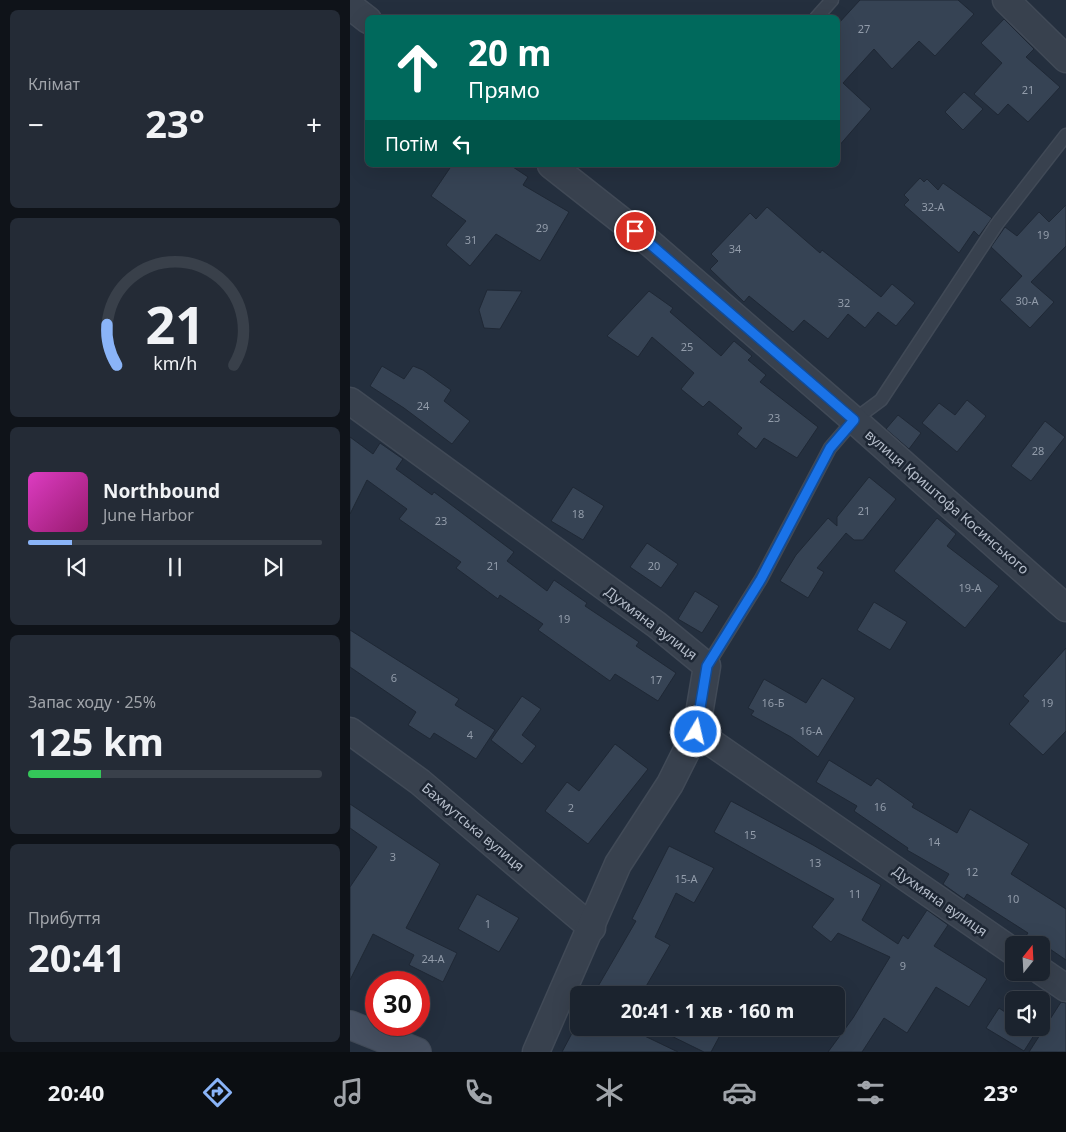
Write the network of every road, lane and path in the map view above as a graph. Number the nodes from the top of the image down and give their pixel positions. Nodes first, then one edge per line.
1 (832, 0) edge
2 (1006, 0) edge
3 (350, 6) edge
4 (819, 15) edge
5 (365, 18) edge
6 (1066, 59) edge
7 (1066, 136) edge
8 (554, 167) edge
9 (350, 401) edge
10 (854, 420) junction
11 (1066, 608) edge
12 (707, 666) junction
13 (350, 731) edge
14 (696, 732) junction
15 (592, 928) junction
16 (1005, 946) edge
17 (1050, 977) edge
18 (1066, 988) edge
19 (350, 1025) edge
20 (417, 1052) edge
21 (536, 1052) edge

1 - 4 lane
2 - 6 street
3 - 5 street
7 - 10 lane
8 - 10 street, вулиця Криштофа Косинського
9 - 12 street, Духмяна вулиця
10 - 11 street, вулиця Криштофа Косинського
10 - 12 lane
12 - 14 street, Духмяна вулиця
13 - 15 street, Бахмутська вулиця
14 - 15 street
14 - 16 street, Духмяна вулиця
15 - 21 street
17 - 18 street
19 - 20 street

